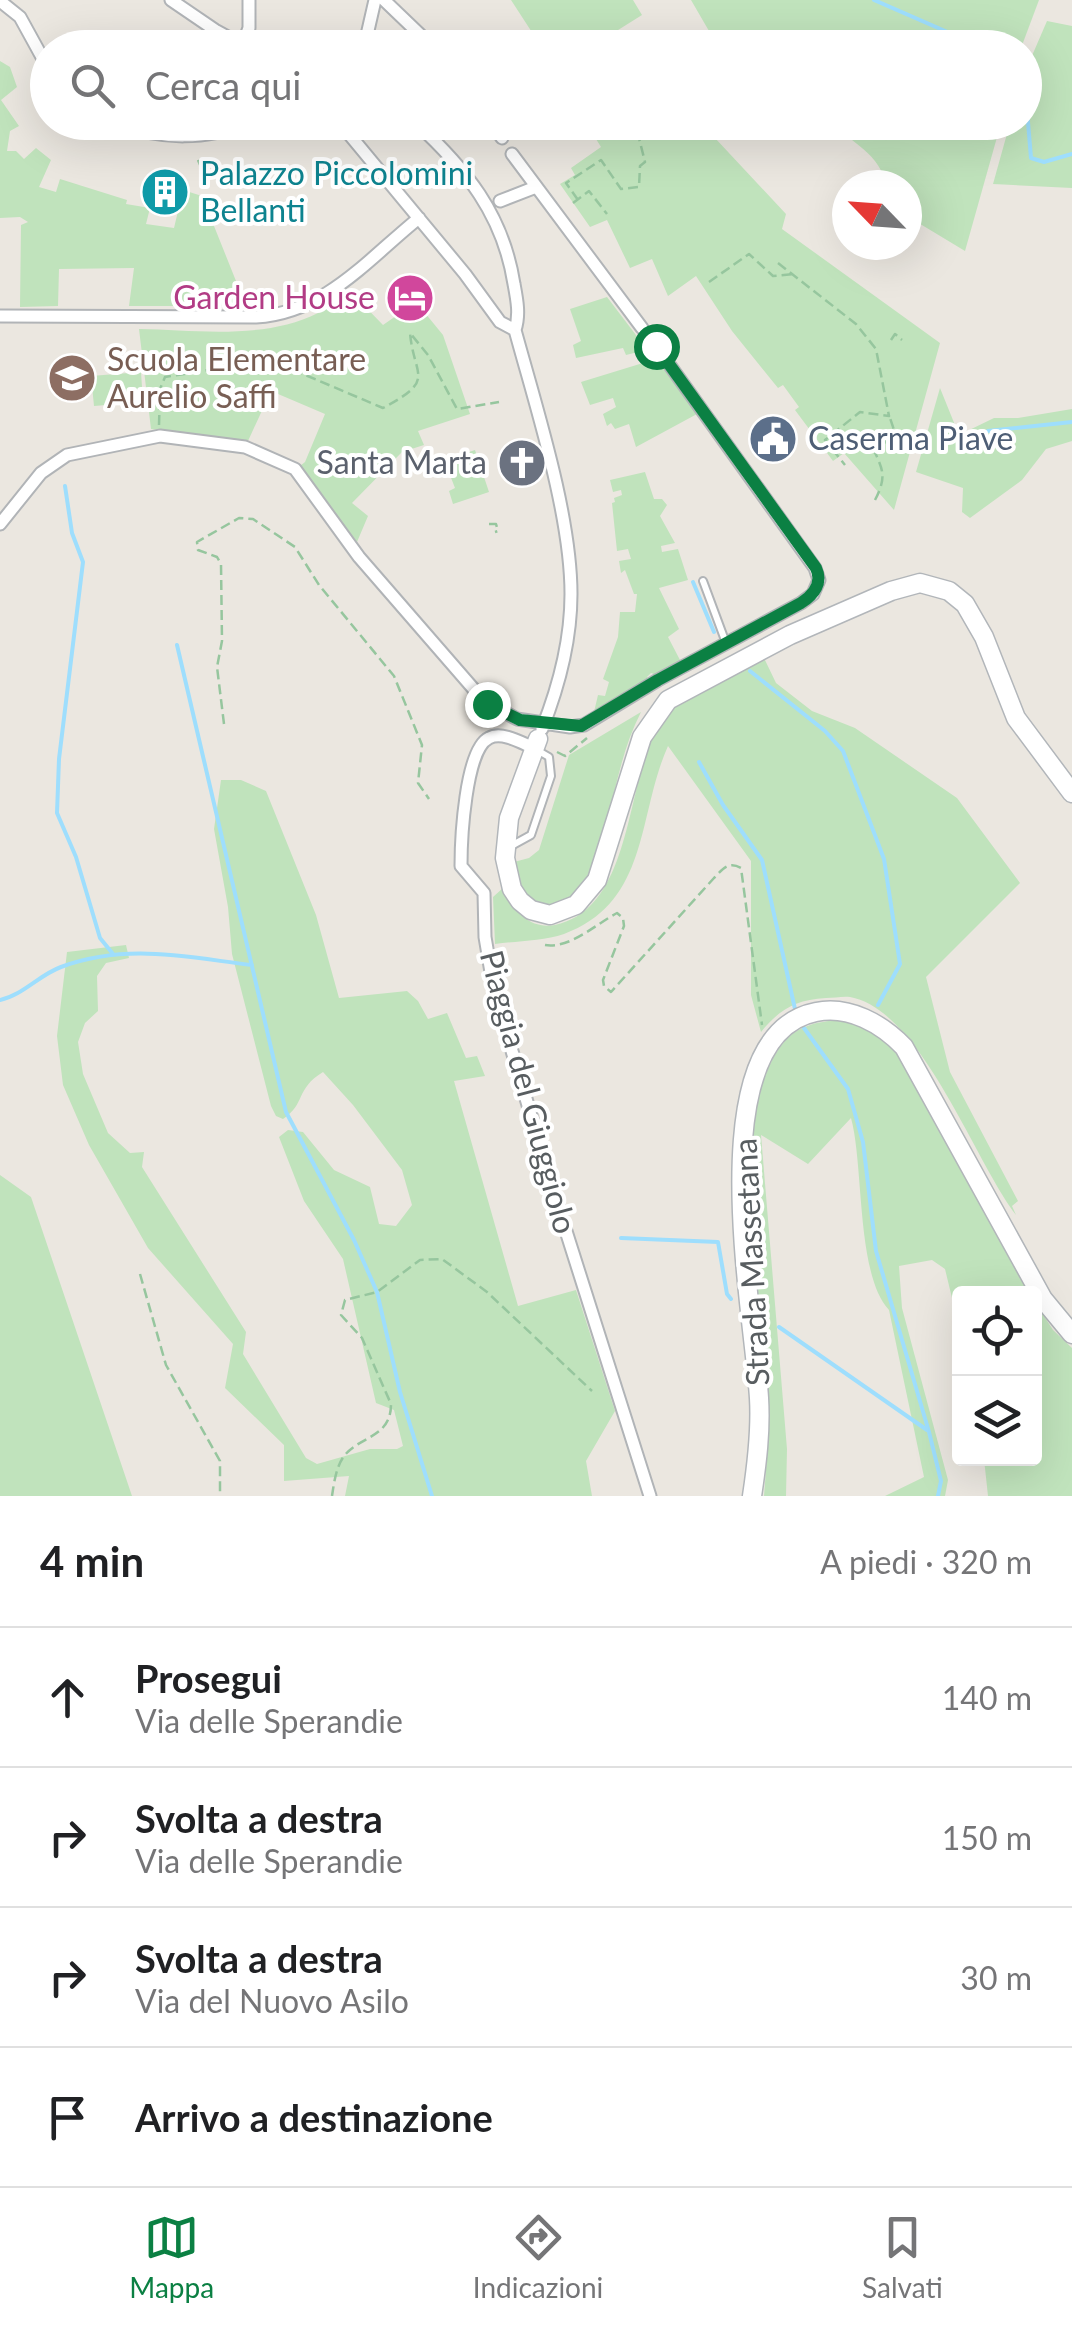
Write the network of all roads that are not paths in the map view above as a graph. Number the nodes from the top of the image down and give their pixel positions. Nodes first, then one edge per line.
1 (171, 0) edge
2 (249, 0) edge
3 (375, 0) edge
4 (384, 0) edge
5 (8, 3) edge
6 (216, 30) edge
7 (249, 30) edge
8 (368, 30) edge
9 (415, 30) edge
10 (30, 32) edge
11 (354, 140) edge
12 (433, 140) edge
13 (512, 154) dead end
14 (536, 187) junction
15 (500, 202) dead end
16 (419, 218) junction
17 (0, 316) edge
18 (642, 328) dead end
19 (515, 330) junction
20 (656, 346) dead end
21 (0, 524) edge
22 (703, 581) dead end
23 (726, 643) junction
24 (541, 738) junction
25 (1072, 793) edge
26 (505, 848) junction
27 (1072, 1334) edge
28 (650, 1496) edge
29 (752, 1496) edge

1 - 6 street
2 - 7 street
3 - 8 street
4 - 9 street
5 - 10 street
11 - 16 street
12 - 19 street
13 - 14 street
14 - 15 street
14 - 18 street
16 - 17 street
16 - 19 street
19 - 24 street
20 - 23 street
21 - 24 street
22 - 23 lane
23 - 24 street
24 - 26 street
24 - 26 lane
24 - 28 street, Piaggia del Giuggiolo
25 - 26 street
27 - 29 street, Strada Massetana

